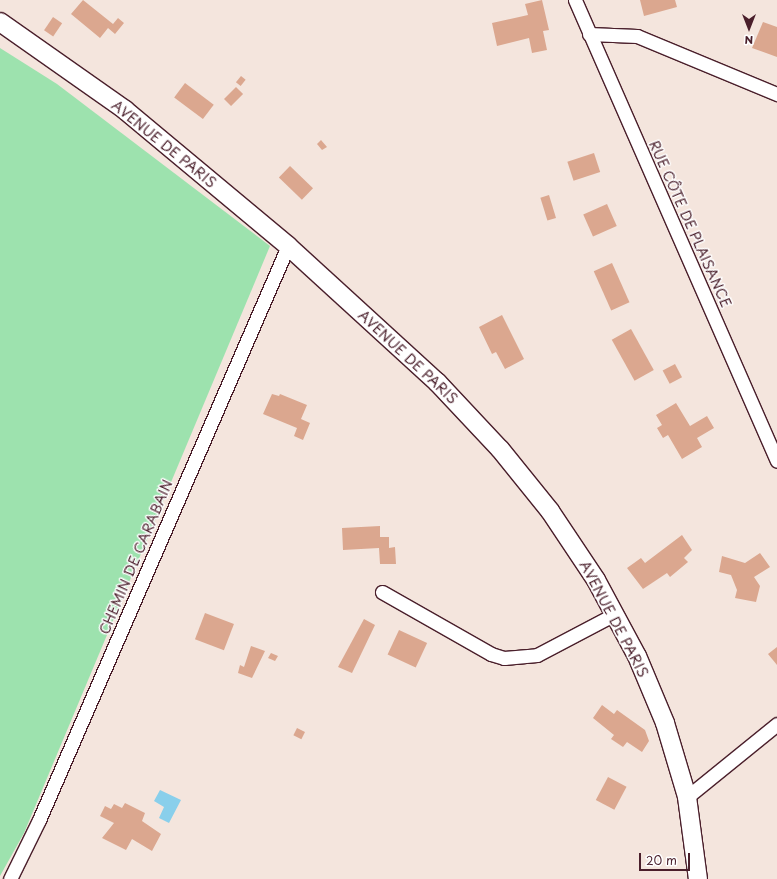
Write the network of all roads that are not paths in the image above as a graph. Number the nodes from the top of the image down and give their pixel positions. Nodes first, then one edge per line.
1 (575, 0) edge
2 (0, 22) edge
3 (589, 34) junction
4 (777, 94) edge
5 (288, 246) junction
6 (777, 460) edge
7 (382, 592) dead end
8 (615, 614) junction
9 (777, 724) edge
10 (686, 797) junction
11 (10, 879) edge
12 (698, 879) edge

1 - 3 street, RUE CÔTE DE PLAISANCE
2 - 5 main road, AVENUE DE PARIS
3 - 4 street
3 - 6 street, RUE CÔTE DE PLAISANCE
5 - 8 main road, AVENUE DE PARIS
5 - 11 street, CHEMIN DE CARABAIN
7 - 8 street
8 - 10 main road, AVENUE DE PARIS
9 - 10 street
10 - 12 main road, AVENUE DE PARIS

